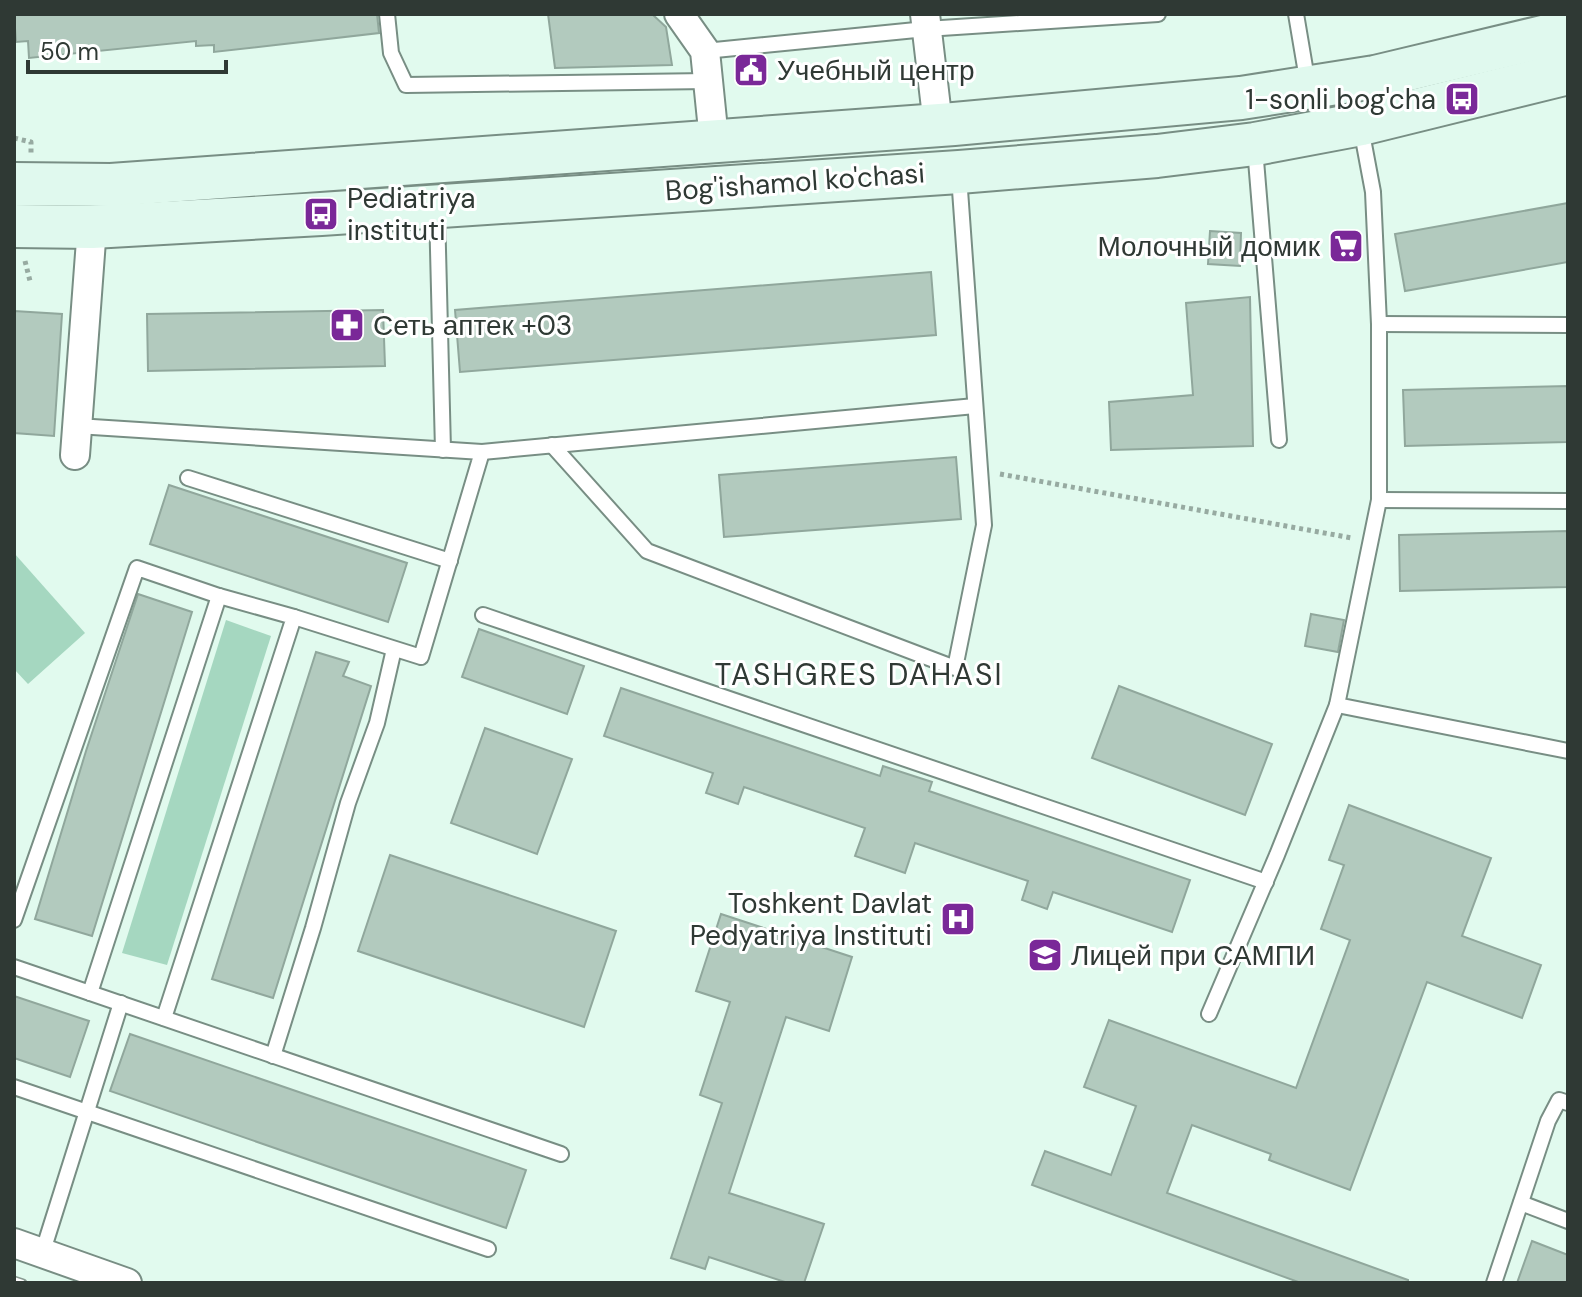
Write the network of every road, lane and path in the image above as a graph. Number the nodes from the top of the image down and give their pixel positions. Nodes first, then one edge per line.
1 (387, 14) edge
2 (679, 14) edge
3 (1158, 14) edge
4 (1296, 14) edge
5 (925, 22) edge
6 (1568, 31) edge
7 (705, 51) junction
8 (1568, 73) edge
9 (1375, 77) junction
10 (708, 81) junction
11 (1309, 89) junction
12 (1371, 121) junction
13 (946, 124) junction
14 (14, 138) edge
15 (714, 140) junction
16 (31, 142) dead end
17 (1255, 144) junction
18 (959, 172) junction
19 (14, 184) edge
20 (437, 205) junction
21 (92, 227) junction
22 (19, 244) edge
23 (30, 281) dead end
24 (1379, 324) junction
25 (1568, 325) edge
26 (975, 406) junction
27 (77, 426) junction
28 (1279, 440) dead end
29 (552, 445) junction
30 (443, 450) junction
31 (482, 452) junction
32 (75, 455) dead end
33 (979, 470) junction
34 (188, 478) dead end
35 (1379, 500) junction
36 (1568, 501) edge
37 (1370, 541) junction
38 (450, 561) junction
39 (219, 596) junction
40 (483, 615) dead end
41 (294, 617) junction
42 (394, 649) junction
43 (1337, 705) junction
44 (1568, 751) edge
45 (1266, 882) junction
46 (14, 920) edge
47 (14, 967) edge
48 (90, 993) junction
49 (121, 1003) junction
50 (1209, 1014) dead end
51 (164, 1018) junction
52 (273, 1056) junction
53 (14, 1087) edge
54 (1568, 1103) edge
55 (561, 1154) dead end
56 (1521, 1203) junction
57 (1568, 1221) edge
58 (14, 1243) edge
59 (488, 1249) dead end
60 (42, 1254) junction
61 (127, 1283) edge
62 (1494, 1283) edge

1 - 10 lane
2 - 7 street
3 - 5 lane
4 - 11 lane
5 - 7 lane
5 - 13 street
6 - 9 main road, Bog'ishamol ko'chasi
7 - 10 street
8 - 12 main road, Bog'ishamol ko'chasi
9 - 11 main road, Bog'ishamol ko'chasi
9 - 12 main road
10 - 15 street
11 - 13 main road, Bog'ishamol ko'chasi
12 - 17 main road, Bog'ishamol ko'chasi
12 - 24 lane
13 - 15 main road, Bog'ishamol ko'chasi
13 - 18 main road
14 - 16 path
15 - 19 main road, Bog'ishamol ko'chasi
17 - 18 main road, Bog'ishamol ko'chasi
17 - 28 lane
18 - 20 main road, Bog'ishamol ko'chasi
18 - 26 lane
20 - 21 main road, Bog'ishamol ko'chasi
20 - 30 lane
21 - 22 main road, Bog'ishamol ko'chasi
21 - 27 street
22 - 23 path
24 - 25 lane
24 - 35 lane
26 - 29 lane
26 - 33 lane
27 - 30 lane
27 - 32 street
29 - 31 lane
29 - 33 lane
30 - 31 lane
31 - 38 lane
33 - 37 path
34 - 38 lane
35 - 36 lane
35 - 37 lane
37 - 43 lane
38 - 42 lane
39 - 41 lane
39 - 46 lane
39 - 48 lane
40 - 45 lane
41 - 42 lane
41 - 51 lane
42 - 52 lane
43 - 44 lane
43 - 45 lane
45 - 50 lane
47 - 48 lane
48 - 49 lane
49 - 51 lane
49 - 60 lane
51 - 52 lane
52 - 55 lane
53 - 59 lane
54 - 56 lane
56 - 57 lane
56 - 62 lane
58 - 60 street
60 - 61 street

